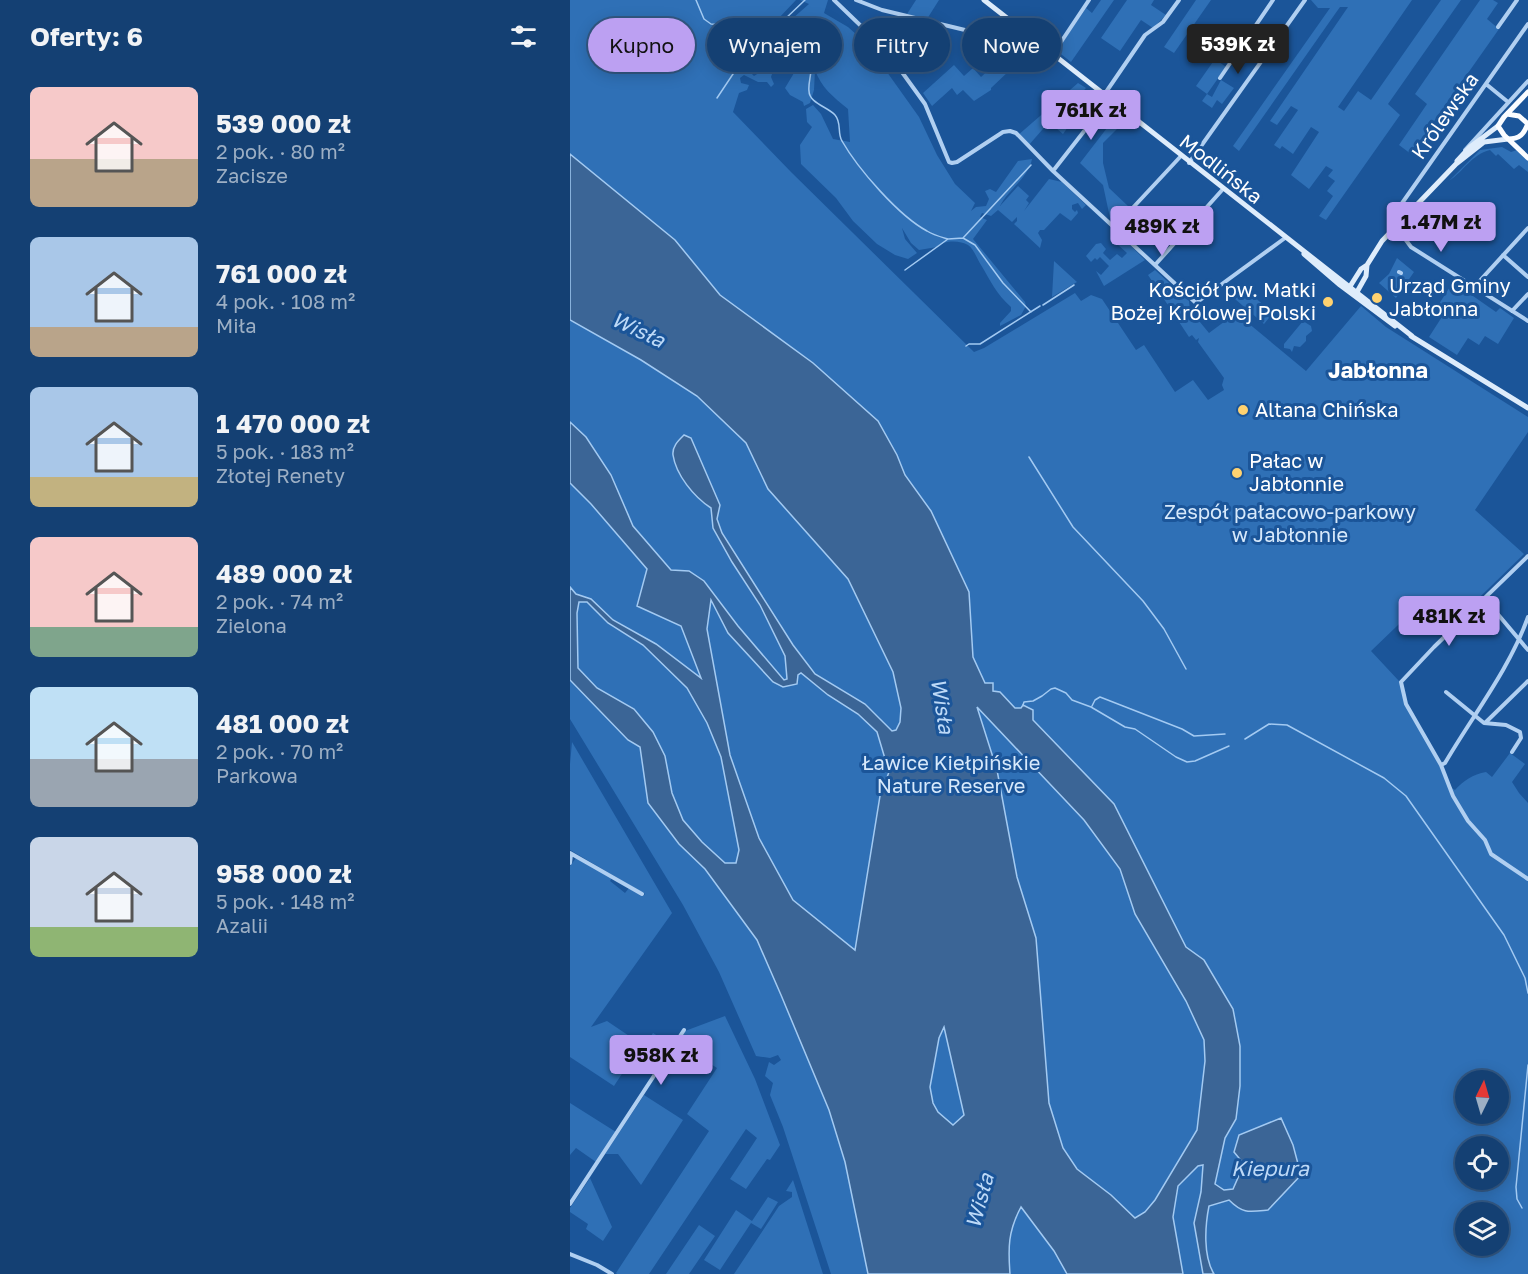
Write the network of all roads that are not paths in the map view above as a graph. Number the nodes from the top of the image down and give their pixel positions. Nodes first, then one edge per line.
1 (834, 0) edge
2 (856, 0) edge
3 (984, 0) edge
4 (1089, 0) edge
5 (1179, 0) edge
6 (1273, 0) edge
7 (1305, 0) edge
8 (1517, 0) edge
9 (1006, 18) edge
10 (1528, 24) edge
11 (1498, 27) dead end
12 (962, 30) edge
13 (1061, 43) edge
14 (1061, 61) edge
15 (1220, 78) dead end
16 (1528, 81) edge
17 (1486, 84) junction
18 (1528, 92) edge
19 (1107, 97) junction
20 (1508, 102) junction
21 (1507, 114) junction
22 (1528, 124) edge
23 (1498, 126) junction
24 (1508, 139) junction
25 (1463, 153) junction
26 (1181, 156) junction
27 (1528, 158) edge
28 (1189, 163) junction
29 (1456, 164) junction
30 (1053, 171) junction
31 (1223, 189) junction
32 (1397, 227) junction
33 (1114, 228) junction
34 (1528, 228) edge
35 (1522, 234) junction
36 (1285, 238) junction
37 (1528, 239) edge
38 (1503, 255) junction
39 (1155, 265) junction
40 (1367, 265) junction
41 (1528, 277) edge
42 (1475, 286) junction
43 (1349, 290) junction
44 (1357, 292) junction
45 (1528, 294) edge
46 (1512, 311) junction
47 (1528, 321) edge
48 (1412, 336) junction
49 (1528, 408) edge
50 (1528, 556) edge
51 (1485, 599) junction
52 (1528, 617) edge
53 (1520, 640) junction
54 (1528, 649) edge
55 (1528, 681) edge
56 (1446, 692) dead end
57 (1474, 716) junction
58 (1485, 723) junction
59 (1512, 752) dead end
60 (1441, 765) junction
61 (570, 853) edge
62 (570, 863) edge
63 (1528, 879) edge
64 (642, 894) dead end
65 (684, 1030) dead end
66 (570, 1204) edge
67 (570, 1254) edge
68 (612, 1274) edge

1 - 30 street
2 - 12 street
3 - 9 main road, Modlińska
4 - 13 street
5 - 19 street
6 - 15 street
7 - 28 street
8 - 11 street
10 - 17 street, Królewska
14 - 19 main road, Modlińska
16 - 20 street
17 - 20 street
17 - 32 street, Królewska
18 - 21 main road
19 - 26 main road, Modlińska
19 - 30 street
20 - 25 street
21 - 22 main road
21 - 23 main road
22 - 24 main road
23 - 24 main road
23 - 25 main road
24 - 27 main road
24 - 29 main road
25 - 29 main road
26 - 28 main road, Modlińska
26 - 33 street
28 - 31 main road, Modlińska
29 - 32 main road
30 - 33 street
31 - 36 main road, Modlińska
31 - 39 street
32 - 40 main road
32 - 42 street
33 - 39 street
34 - 35 street
35 - 37 street
35 - 38 street
36 - 39 street
36 - 43 main road, Modlińska
38 - 41 street
38 - 42 street
40 - 43 main road
40 - 44 main road
42 - 46 street
43 - 44 main road, Modlińska
43 - 48 main road, Modlińska
44 - 48 main road, Modlińska
45 - 46 street
46 - 47 street
48 - 49 main road, Modlińska
50 - 51 street
51 - 53 street
51 - 60 street
52 - 53 street
53 - 54 street
53 - 57 street
55 - 58 street
56 - 57 street
57 - 58 street
57 - 60 street
58 - 59 street
60 - 63 street
61 - 62 street
61 - 64 street
65 - 66 street
67 - 68 street

